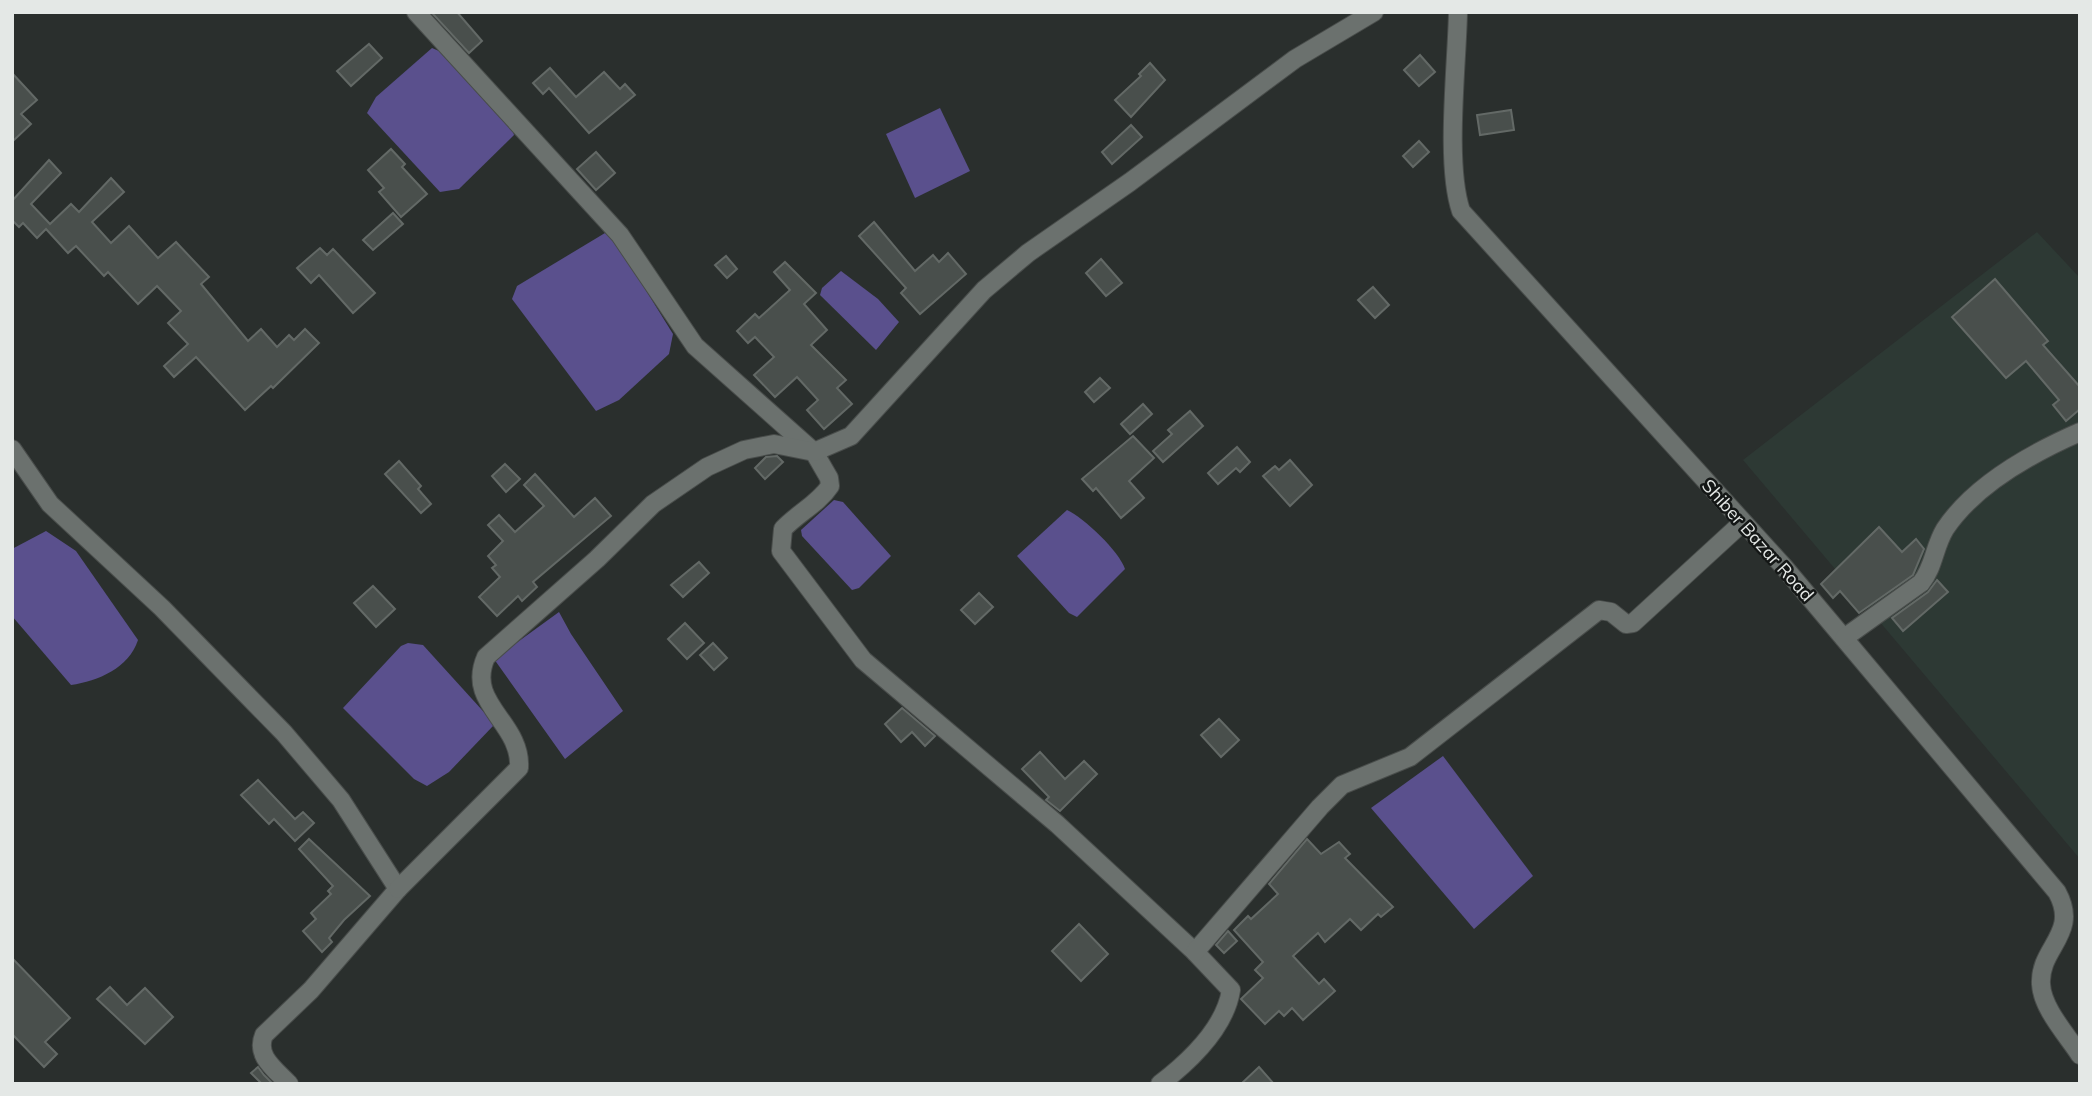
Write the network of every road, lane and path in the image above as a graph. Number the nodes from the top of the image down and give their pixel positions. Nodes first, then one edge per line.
1 (416, 12) edge
2 (1374, 12) edge
3 (1458, 12) edge
4 (2080, 432) edge
5 (12, 449) edge
6 (814, 452) junction
7 (1742, 523) junction
8 (1844, 638) junction
9 (398, 889) junction
10 (2072, 913) edge
11 (1195, 951) junction
12 (2080, 1055) edge
13 (289, 1084) edge
14 (1160, 1084) edge

1 - 6 street
2 - 6 street
3 - 7 street, Shiber Bazar Road
4 - 8 street
5 - 9 street
6 - 9 street
6 - 11 street
7 - 8 street, Shiber Bazar Road
7 - 11 street
8 - 10 street, Shiber Bazar Road
9 - 13 street
10 - 12 street, Shiber Bazar Road
11 - 14 street

